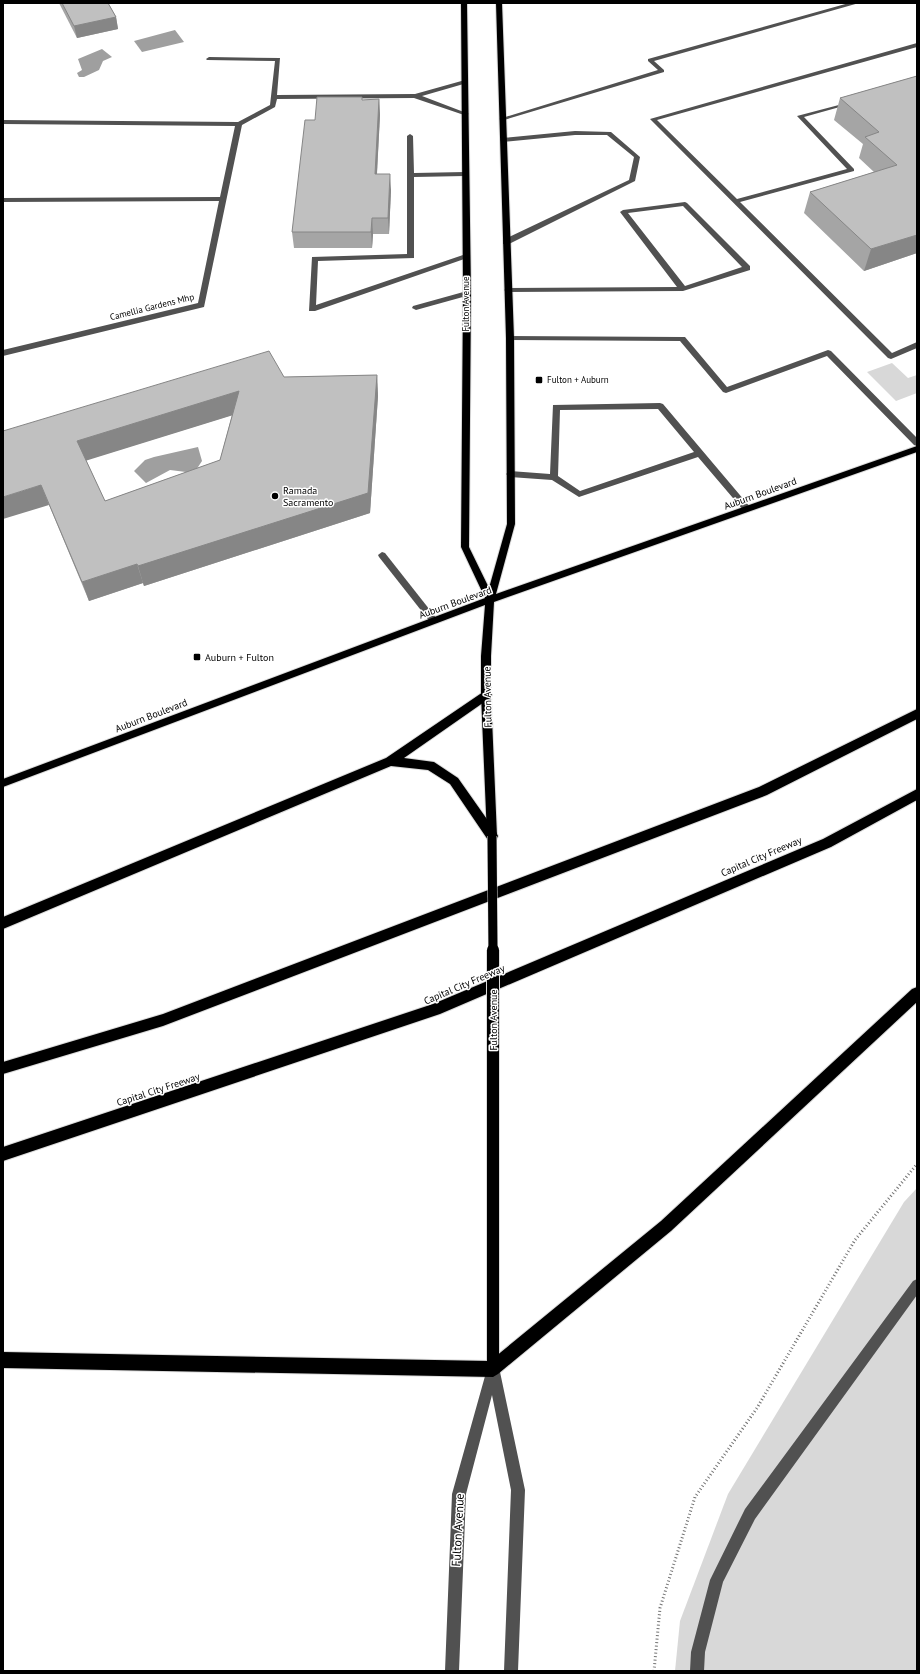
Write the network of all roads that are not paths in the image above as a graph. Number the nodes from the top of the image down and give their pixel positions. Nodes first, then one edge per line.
1 (464, 3) edge
2 (501, 3) edge
3 (856, 3) edge
4 (917, 44) edge
5 (209, 59) dead end
6 (465, 82) junction
7 (415, 96) junction
8 (274, 97) junction
9 (856, 100) edge
10 (466, 114) junction
11 (502, 119) junction
12 (3, 122) edge
13 (239, 124) junction
14 (410, 136) dead end
15 (503, 140) junction
16 (466, 174) junction
17 (410, 175) junction
18 (223, 199) junction
19 (3, 200) edge
20 (736, 201) junction
21 (506, 242) junction
22 (466, 257) junction
23 (683, 289) junction
24 (508, 290) junction
25 (467, 293) junction
26 (416, 308) dead end
27 (510, 338) junction
28 (917, 345) edge
29 (3, 353) edge
30 (917, 443) edge
31 (917, 449) edge
32 (700, 453) junction
33 (510, 474) junction
34 (554, 477) junction
35 (747, 509) junction
36 (382, 555) dead end
37 (490, 600) junction
38 (434, 621) junction
39 (486, 694) junction
40 (917, 714) edge
41 (390, 760) junction
42 (3, 782) edge
43 (917, 794) edge
44 (492, 836) junction
45 (3, 922) edge
46 (917, 993) edge
47 (3, 1068) edge
48 (3, 1154) edge
49 (917, 1285) edge
50 (3, 1360) edge
51 (493, 1369) junction
52 (452, 1671) edge
53 (511, 1671) edge
54 (697, 1671) edge

1 - 6 main road, Fulton Avenue
2 - 11 main road, Fulton Avenue
3 - 11 street
4 - 20 street
5 - 8 street
6 - 7 street
6 - 10 main road, Fulton Avenue
7 - 8 street
7 - 10 street
8 - 13 street
9 - 20 street
10 - 16 main road, Fulton Avenue
11 - 15 main road, Fulton Avenue
12 - 13 street
13 - 18 street, Camellia Gardens Mhp
14 - 17 street
15 - 21 main road, Fulton Avenue
15 - 21 street
16 - 17 street
16 - 22 main road, Fulton Avenue
17 - 22 street
18 - 19 street
18 - 29 street, Camellia Gardens Mhp
20 - 28 street
21 - 24 main road, Fulton Avenue
22 - 25 main road, Fulton Avenue
23 - 23 street
23 - 24 street
24 - 27 main road, Fulton Avenue
25 - 26 street
25 - 37 main road, Fulton Avenue
27 - 30 street
27 - 33 main road, Fulton Avenue
31 - 35 main road, Auburn Boulevard
32 - 34 street
32 - 34 street
32 - 35 street
33 - 34 street
33 - 37 main road, Fulton Avenue
35 - 37 main road, Auburn Boulevard
36 - 38 street
37 - 38 main road, Auburn Boulevard
37 - 39 main road, Fulton Avenue
38 - 42 main road, Auburn Boulevard
39 - 41 highway
39 - 44 main road, Fulton Avenue
40 - 47 highway
41 - 44 highway
41 - 45 highway
43 - 48 highway, Capital City Freeway
44 - 51 main road, Fulton Avenue, bridge
46 - 51 highway
49 - 54 street
50 - 51 highway
51 - 52 street, Fulton Avenue
51 - 53 street, Fulton Avenue

